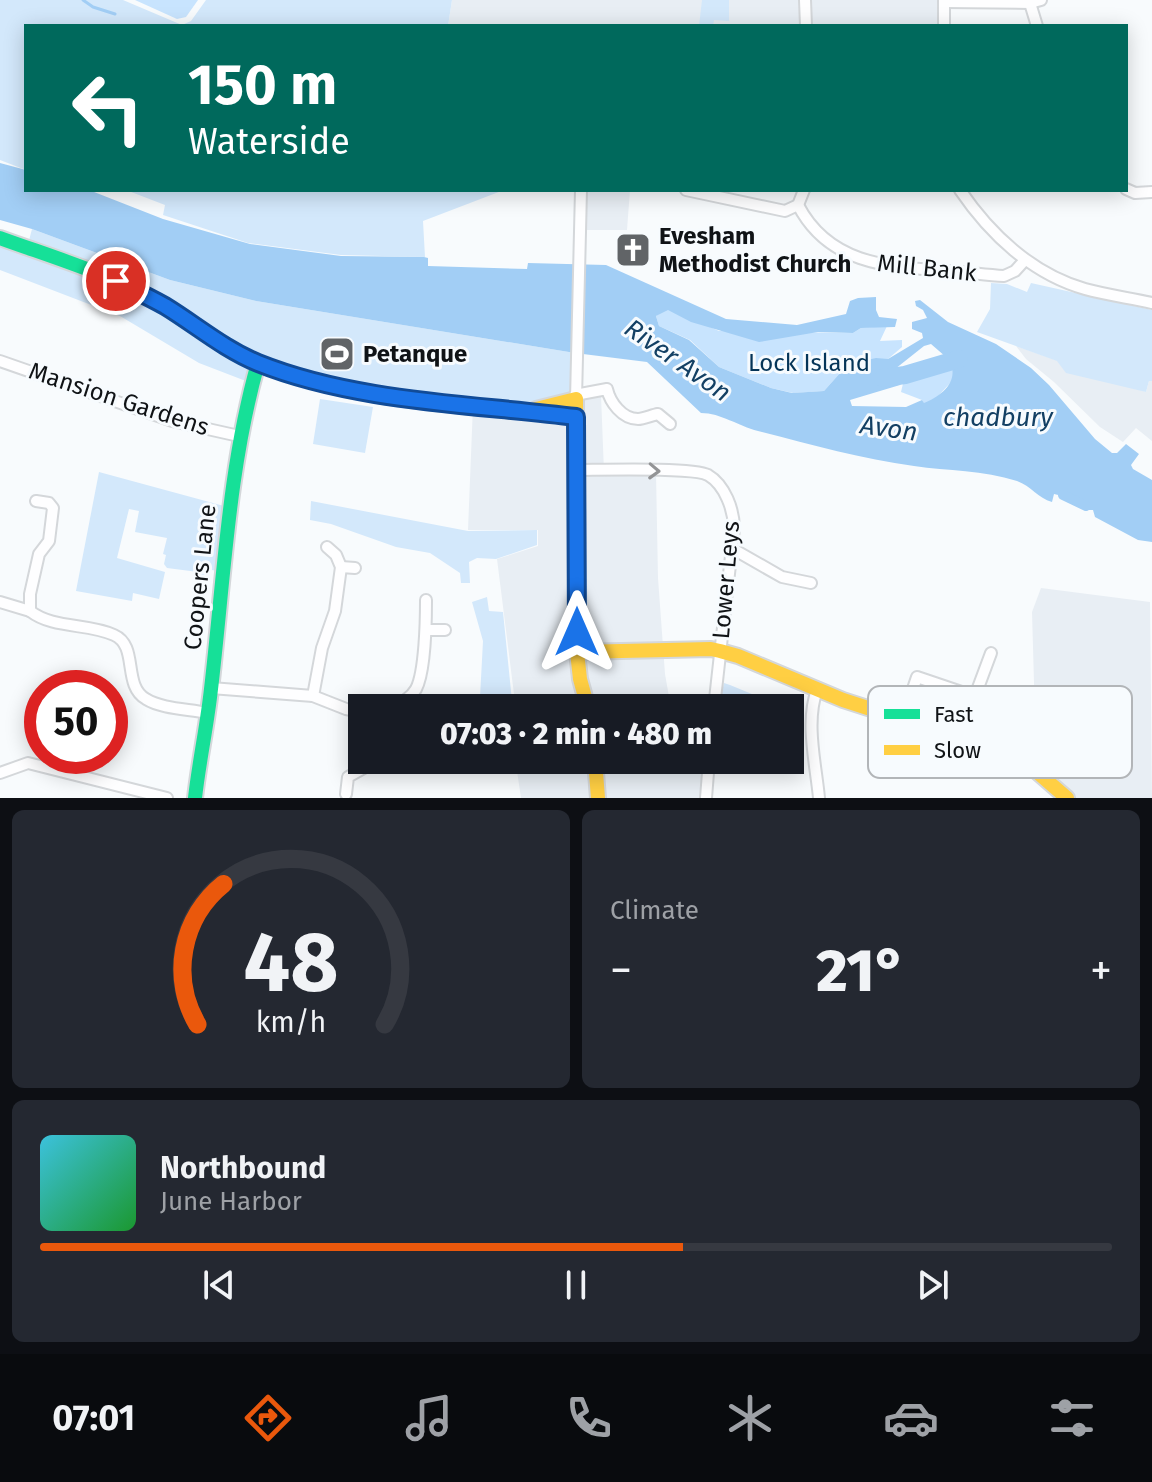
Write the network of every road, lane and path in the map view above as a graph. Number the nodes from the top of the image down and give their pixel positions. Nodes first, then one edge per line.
1 (805, 0) edge
2 (944, 1) edge
3 (1036, 1) edge
4 (806, 24) edge
5 (944, 24) edge
6 (1037, 24) edge
7 (1128, 190) edge
8 (694, 192) edge
9 (803, 192) edge
10 (961, 192) edge
11 (1152, 192) edge
12 (581, 194) edge
13 (798, 205) junction
14 (0, 238) edge
15 (1025, 260) junction
16 (1152, 303) edge
17 (0, 361) edge
18 (258, 363) junction
19 (576, 397) junction
20 (523, 411) junction
21 (576, 417) junction
22 (670, 424) dead end
23 (239, 436) junction
24 (576, 470) junction
25 (36, 501) dead end
26 (327, 547) dead end
27 (733, 549) junction
28 (341, 567) junction
29 (355, 568) dead end
30 (811, 583) dead end
31 (426, 600) dead end
32 (0, 602) edge
33 (30, 611) junction
34 (426, 630) junction
35 (445, 630) dead end
36 (720, 651) junction
37 (577, 652) junction
38 (991, 653) dead end
39 (914, 686) edge
40 (944, 686) edge
41 (983, 686) edge
42 (211, 688) junction
43 (817, 690) junction
44 (412, 694) edge
45 (584, 694) edge
46 (715, 694) edge
47 (313, 696) junction
48 (348, 709) edge
49 (868, 709) edge
50 (207, 713) junction
51 (0, 773) edge
52 (353, 774) edge
53 (596, 774) edge
54 (708, 774) edge
55 (1044, 778) edge
56 (346, 794) dead end
57 (167, 798) edge
58 (195, 798) edge
59 (598, 798) edge
60 (706, 798) edge
61 (819, 798) edge
62 (1067, 798) edge

1 - 4 street
2 - 3 street
2 - 5 street
3 - 6 street
7 - 11 street
8 - 13 street
9 - 13 street
10 - 15 street
12 - 19 street
13 - 15 street, Mill Bank
14 - 18 main road
15 - 16 street
17 - 23 street, Mansion Gardens
18 - 20 main road
18 - 23 main road, Coopers Lane
19 - 20 main road
19 - 21 main road
19 - 22 street
20 - 21 main road
21 - 24 main road
23 - 42 main road, Coopers Lane
24 -> 27 street, Lower Leys
24 - 37 main road
25 - 33 street
26 - 28 street
27 - 30 street
27 - 36 street, Lower Leys
28 - 29 street
28 - 47 street
31 - 34 street
32 - 33 street
33 - 50 street
34 - 35 street
34 - 44 street
36 - 37 main road
36 - 43 main road
36 - 46 street, Lower Leys
37 - 45 main road
38 - 41 street
39 - 40 street
42 - 47 street
42 - 50 main road, Coopers Lane
43 - 49 main road
43 - 61 street
47 - 48 street
50 - 58 main road, Coopers Lane
51 - 57 street
52 - 56 street
53 - 59 main road
54 - 60 street
55 - 62 main road

